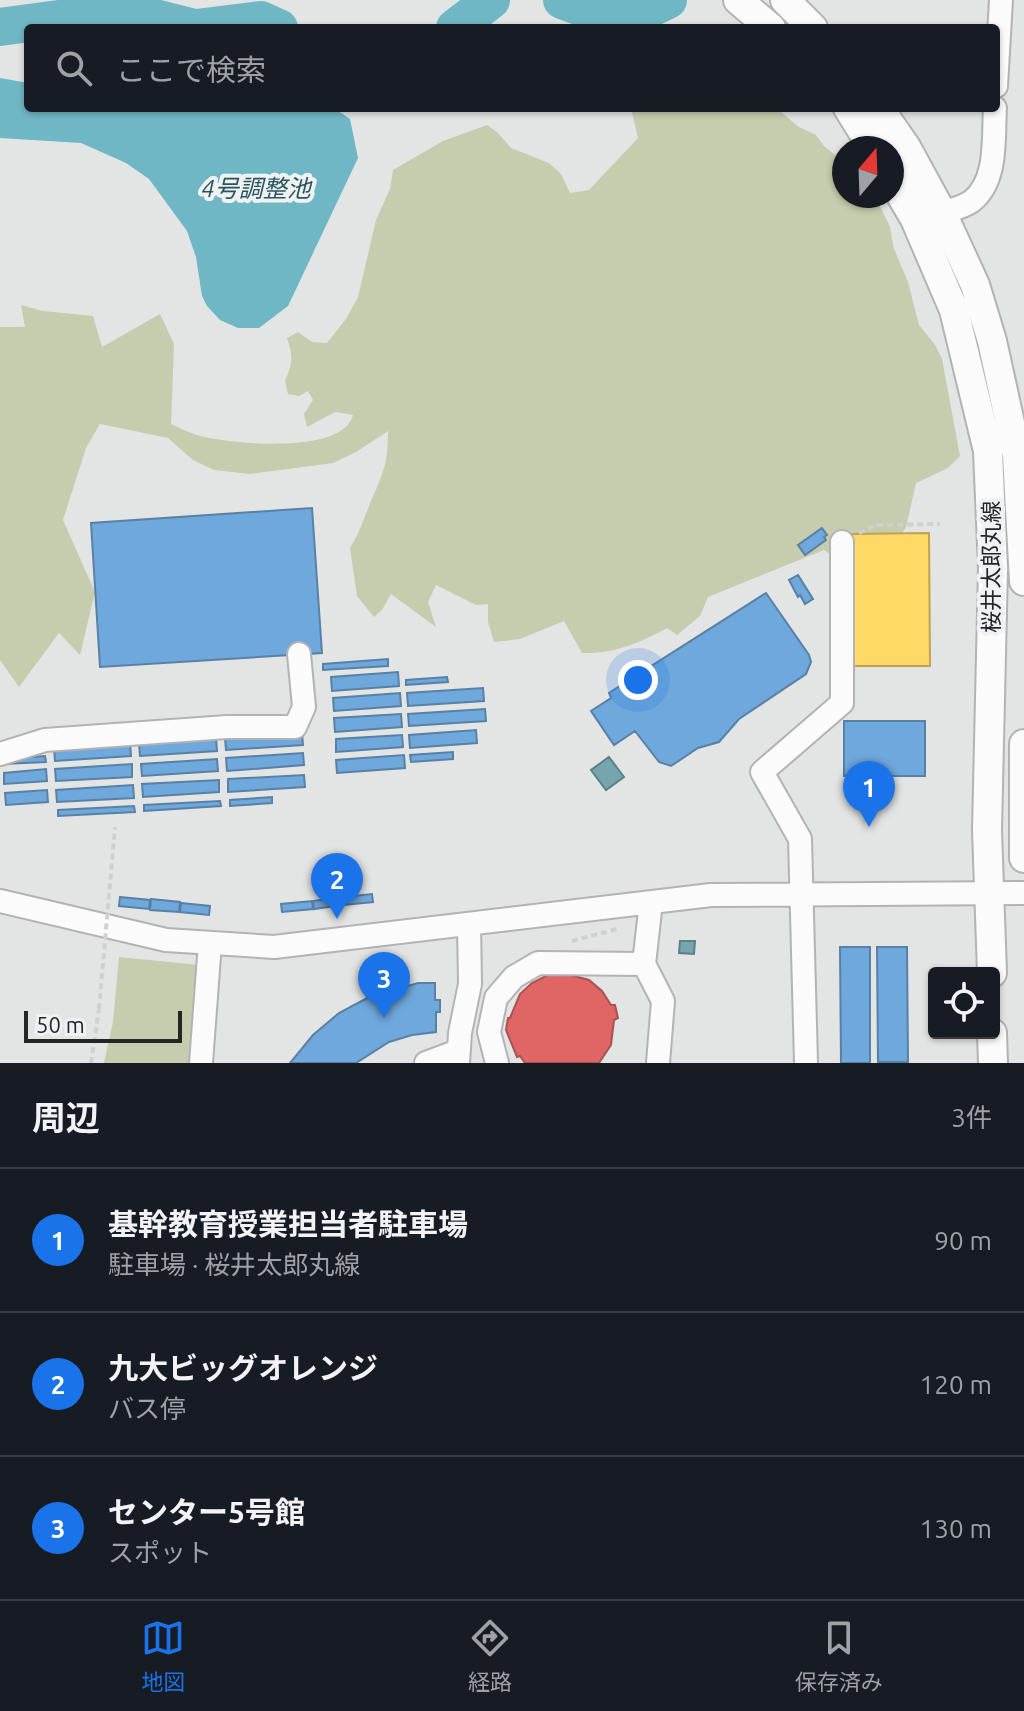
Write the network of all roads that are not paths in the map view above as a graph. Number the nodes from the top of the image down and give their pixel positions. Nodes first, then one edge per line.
1 (1001, 0) edge
2 (1000, 24) edge
3 (850, 112) edge
4 (882, 112) edge
5 (995, 112) edge
6 (866, 136) edge
7 (904, 200) edge
8 (942, 213) junction
9 (842, 542) road end
10 (1024, 581) edge
11 (299, 654) dead end
12 (1024, 744) edge
13 (0, 754) edge
14 (1024, 858) edge
15 (991, 893) junction
16 (1024, 893) edge
17 (802, 895) junction
18 (0, 901) edge
19 (651, 902) junction
20 (469, 924) junction
21 (210, 943) junction
22 (644, 964) junction
23 (992, 967) edge
24 (992, 1039) edge
25 (458, 1057) edge
26 (201, 1063) edge
27 (426, 1063) edge
28 (497, 1063) edge
29 (658, 1063) edge
30 (806, 1063) edge
31 (993, 1063) edge

1 - 2 street
3 - 6 main road
4 - 8 main road, 桜井太郎丸線
5 - 8 street
7 - 15 main road, 桜井太郎丸線
8 - 10 main road, 桜井太郎丸線
9 - 17 street
11 - 13 street
12 - 14 main road
15 - 16 street
15 - 17 street
15 - 23 main road, 桜井太郎丸線
17 - 19 street
17 - 30 street
18 - 21 street
19 - 20 street
19 - 22 street
20 - 21 street
20 - 25 street
21 - 26 street
22 - 28 street
22 - 29 street
24 - 31 main road
25 - 27 street

